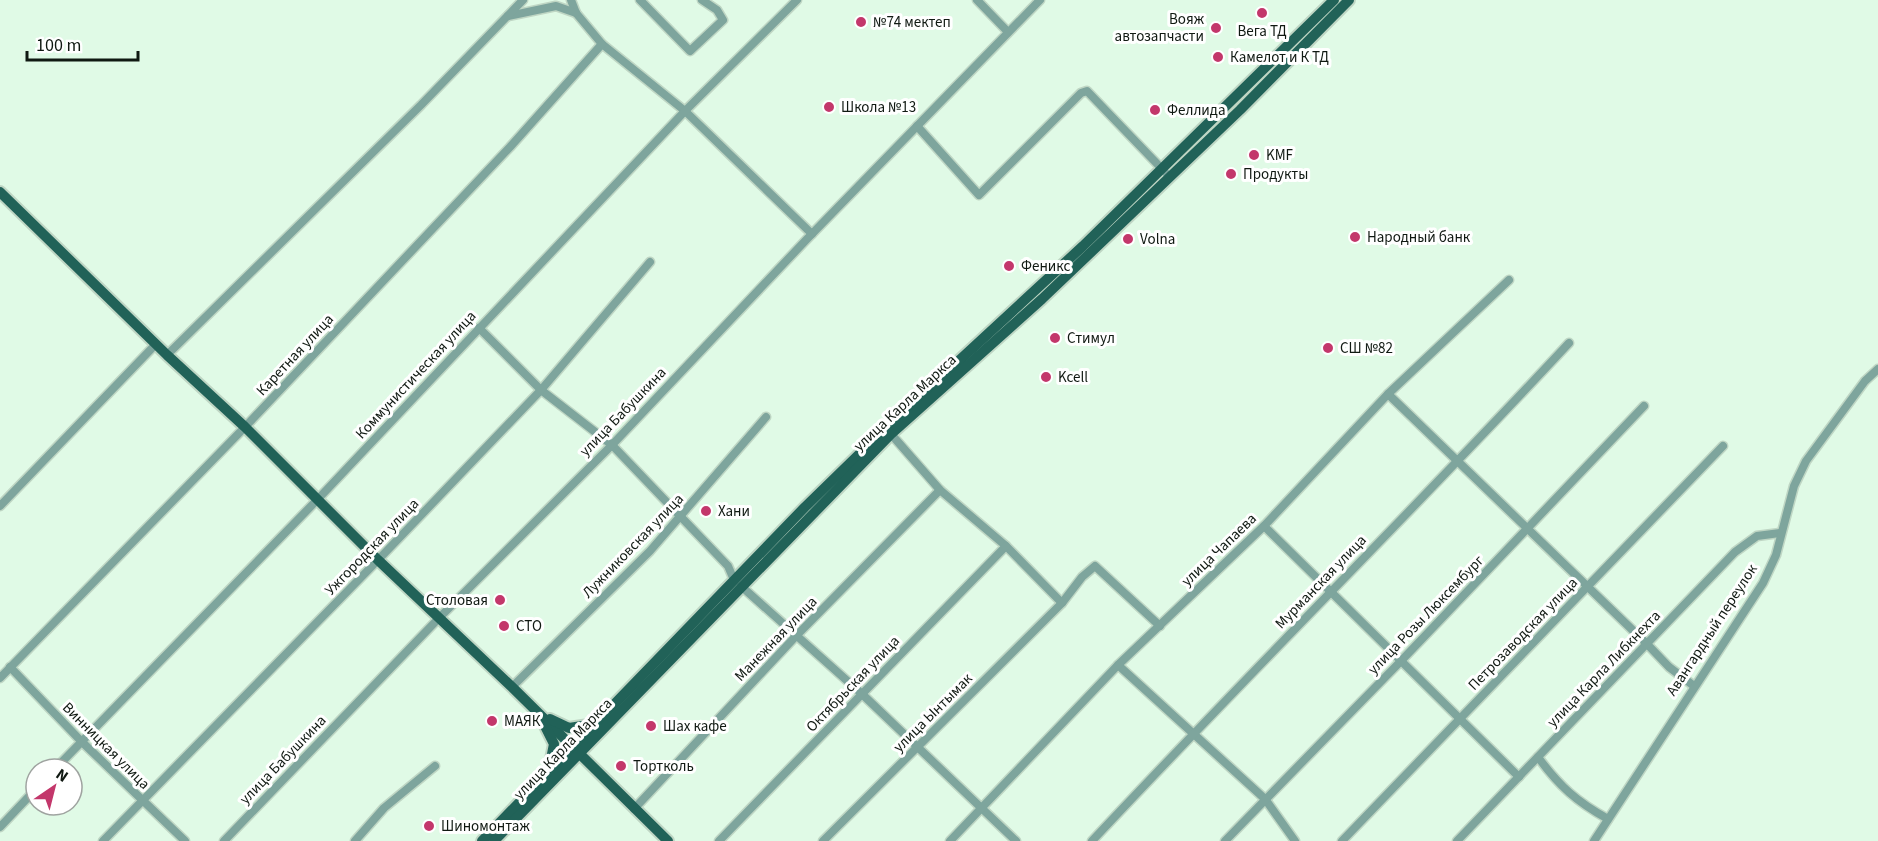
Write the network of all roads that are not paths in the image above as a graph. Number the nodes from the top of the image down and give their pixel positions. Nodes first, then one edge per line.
1 (523, 0) edge
2 (571, 0) edge
3 (640, 0) edge
4 (702, 0) edge
5 (797, 0) edge
6 (977, 0) edge
7 (1040, 0) edge
8 (1334, 0) edge
9 (1349, 0) edge
10 (576, 13) junction
11 (508, 16) junction
12 (1008, 32) junction
13 (602, 44) junction
14 (685, 111) junction
15 (917, 126) junction
16 (1161, 168) junction
17 (1169, 177) junction
18 (0, 192) edge
19 (812, 234) junction
20 (650, 262) dead end
21 (1509, 280) dead end
22 (479, 328) junction
23 (1569, 343) dead end
24 (156, 344) junction
25 (167, 356) junction
26 (1878, 369) edge
27 (542, 390) junction
28 (1389, 394) junction
29 (1644, 406) dead end
30 (766, 417) dead end
31 (245, 427) junction
32 (891, 434) junction
33 (612, 445) junction
34 (1723, 446) dead end
35 (1459, 461) junction
36 (940, 490) junction
37 (318, 499) junction
38 (0, 506) edge
39 (681, 517) junction
40 (1264, 526) junction
41 (1529, 528) junction
42 (1780, 533) junction
43 (1006, 546) junction
44 (378, 560) junction
45 (738, 583) junction
46 (1588, 586) junction
47 (1330, 591) junction
48 (1062, 603) junction
49 (440, 617) junction
50 (1160, 626) junction
51 (796, 636) junction
52 (1647, 644) junction
53 (1401, 661) junction
54 (1118, 666) junction
55 (10, 667) junction
56 (0, 678) edge
57 (1694, 686) junction
58 (512, 687) junction
59 (862, 694) junction
60 (534, 710) junction
61 (1460, 719) junction
62 (596, 724) junction
63 (1192, 734) junction
64 (81, 741) junction
65 (918, 748) junction
66 (576, 750) junction
67 (66, 757) edge
68 (1538, 757) junction
69 (435, 766) dead end
70 (548, 773) junction
71 (1519, 777) junction
72 (1266, 799) junction
73 (142, 801) junction
74 (24, 802) edge
75 (981, 808) junction
76 (634, 809) junction
77 (1608, 819) junction
78 (0, 827) edge
79 (103, 841) edge
80 (185, 841) edge
81 (224, 841) edge
82 (355, 841) edge
83 (482, 841) edge
84 (494, 841) edge
85 (668, 841) edge
86 (719, 841) edge
87 (823, 841) edge
88 (950, 841) edge
89 (1016, 841) edge
90 (1092, 841) edge
91 (1226, 841) edge
92 (1295, 841) edge
93 (1342, 841) edge
94 (1457, 841) edge
95 (1594, 841) edge

1 - 11 street
2 - 10 street
3 - 4 street
5 - 14 street, Коммунистическая улица
6 - 12 street
7 - 12 street, улица Бабушкина
8 - 16 main road, улица Карла Маркса
9 - 17 main road, улица Карла Маркса
10 - 11 street
10 - 13 street
11 - 25 street
12 - 15 street, улица Бабушкина
13 - 14 street
13 - 31 street, Каретная улица
14 - 19 street
14 - 22 street, Коммунистическая улица
15 - 16 street
15 - 19 street, улица Бабушкина
16 - 17 street
16 - 45 main road, улица Карла Маркса
17 - 32 main road, улица Карла Маркса
18 - 24 main road
19 - 33 street, улица Бабушкина
20 - 27 street, Ужгородская улица
21 - 28 street, улица Чапаева
22 - 27 street
22 - 37 street, Коммунистическая улица
23 - 35 street, Мурманская улица
24 - 25 main road
24 - 38 street
25 - 31 main road
26 - 42 street, Авангардный переулок
27 - 33 street
27 - 44 street, Ужгородская улица
28 - 35 street
28 - 40 street, улица Чапаева
29 - 41 street, улица Розы Люксембург
30 - 39 street, Лужниковская улица
31 - 37 main road
31 - 55 street, Каретная улица
32 - 36 street
32 - 45 main road, улица Карла Маркса
33 - 39 street
33 - 49 street, улица Бабушкина
34 - 46 street, Петрозаводская улица
35 - 41 street
35 - 47 street, Мурманская улица
36 - 43 street
36 - 51 street, Манежная улица
37 - 44 main road
37 - 64 street, Коммунистическая улица
39 - 45 street
39 - 58 street, Лужниковская улица
40 - 47 street
40 - 50 street, улица Чапаева
41 - 46 street
41 - 53 street, улица Розы Люксембург
42 - 52 street, улица Карла Либкнехта
42 - 57 street, Авангардный переулок
43 - 48 street
43 - 59 street, Октябрьская улица
44 - 49 main road
44 - 73 street, Ужгородская улица
45 - 51 street
45 - 62 main road, улица Карла Маркса
45 - 66 main road, улица Карла Маркса
46 - 52 street
46 - 61 street, Петрозаводская улица
47 - 53 street
47 - 63 street, Мурманская улица
48 - 50 street, улица Ынтымак
48 - 65 street, улица Ынтымак
49 - 58 main road
49 - 81 street, улица Бабушкина
50 - 54 street, улица Чапаева
51 - 59 street
51 - 76 street, Манежная улица
52 - 57 street
52 - 68 street, улица Карла Либкнехта
53 - 61 street
53 - 72 street, улица Розы Люксембург
54 - 63 street
54 - 75 street, улица Чапаева
55 - 56 street, Каретная улица
55 - 64 street, Винницкая улица
57 - 77 street, Авангардный переулок
58 - 60 main road
59 - 65 street
59 - 86 street, Октябрьская улица
60 - 62 main road
60 - 66 main road
60 - 70 main road
61 - 71 street
61 - 93 street, Петрозаводская улица
62 - 66 main road, улица Карла Маркса
63 - 72 street
63 - 90 street, Мурманская улица
64 - 67 street, Коммунистическая улица
64 - 73 street, Винницкая улица
65 - 75 street
65 - 87 street, улица Ынтымак
66 - 70 main road, улица Карла Маркса
66 - 76 main road
66 - 84 main road, улица Карла Маркса
68 - 71 street, улица Карла Либкнехта
68 - 77 street
69 - 82 street
70 - 83 main road, улица Карла Маркса
71 - 94 street, улица Карла Либкнехта
72 - 91 street, улица Розы Люксембург
72 - 92 street
73 - 79 street, Ужгородская улица
73 - 80 street, Винницкая улица
74 - 78 street
75 - 88 street, улица Чапаева
75 - 89 street
76 - 85 main road
77 - 95 street, Авангардный переулок

